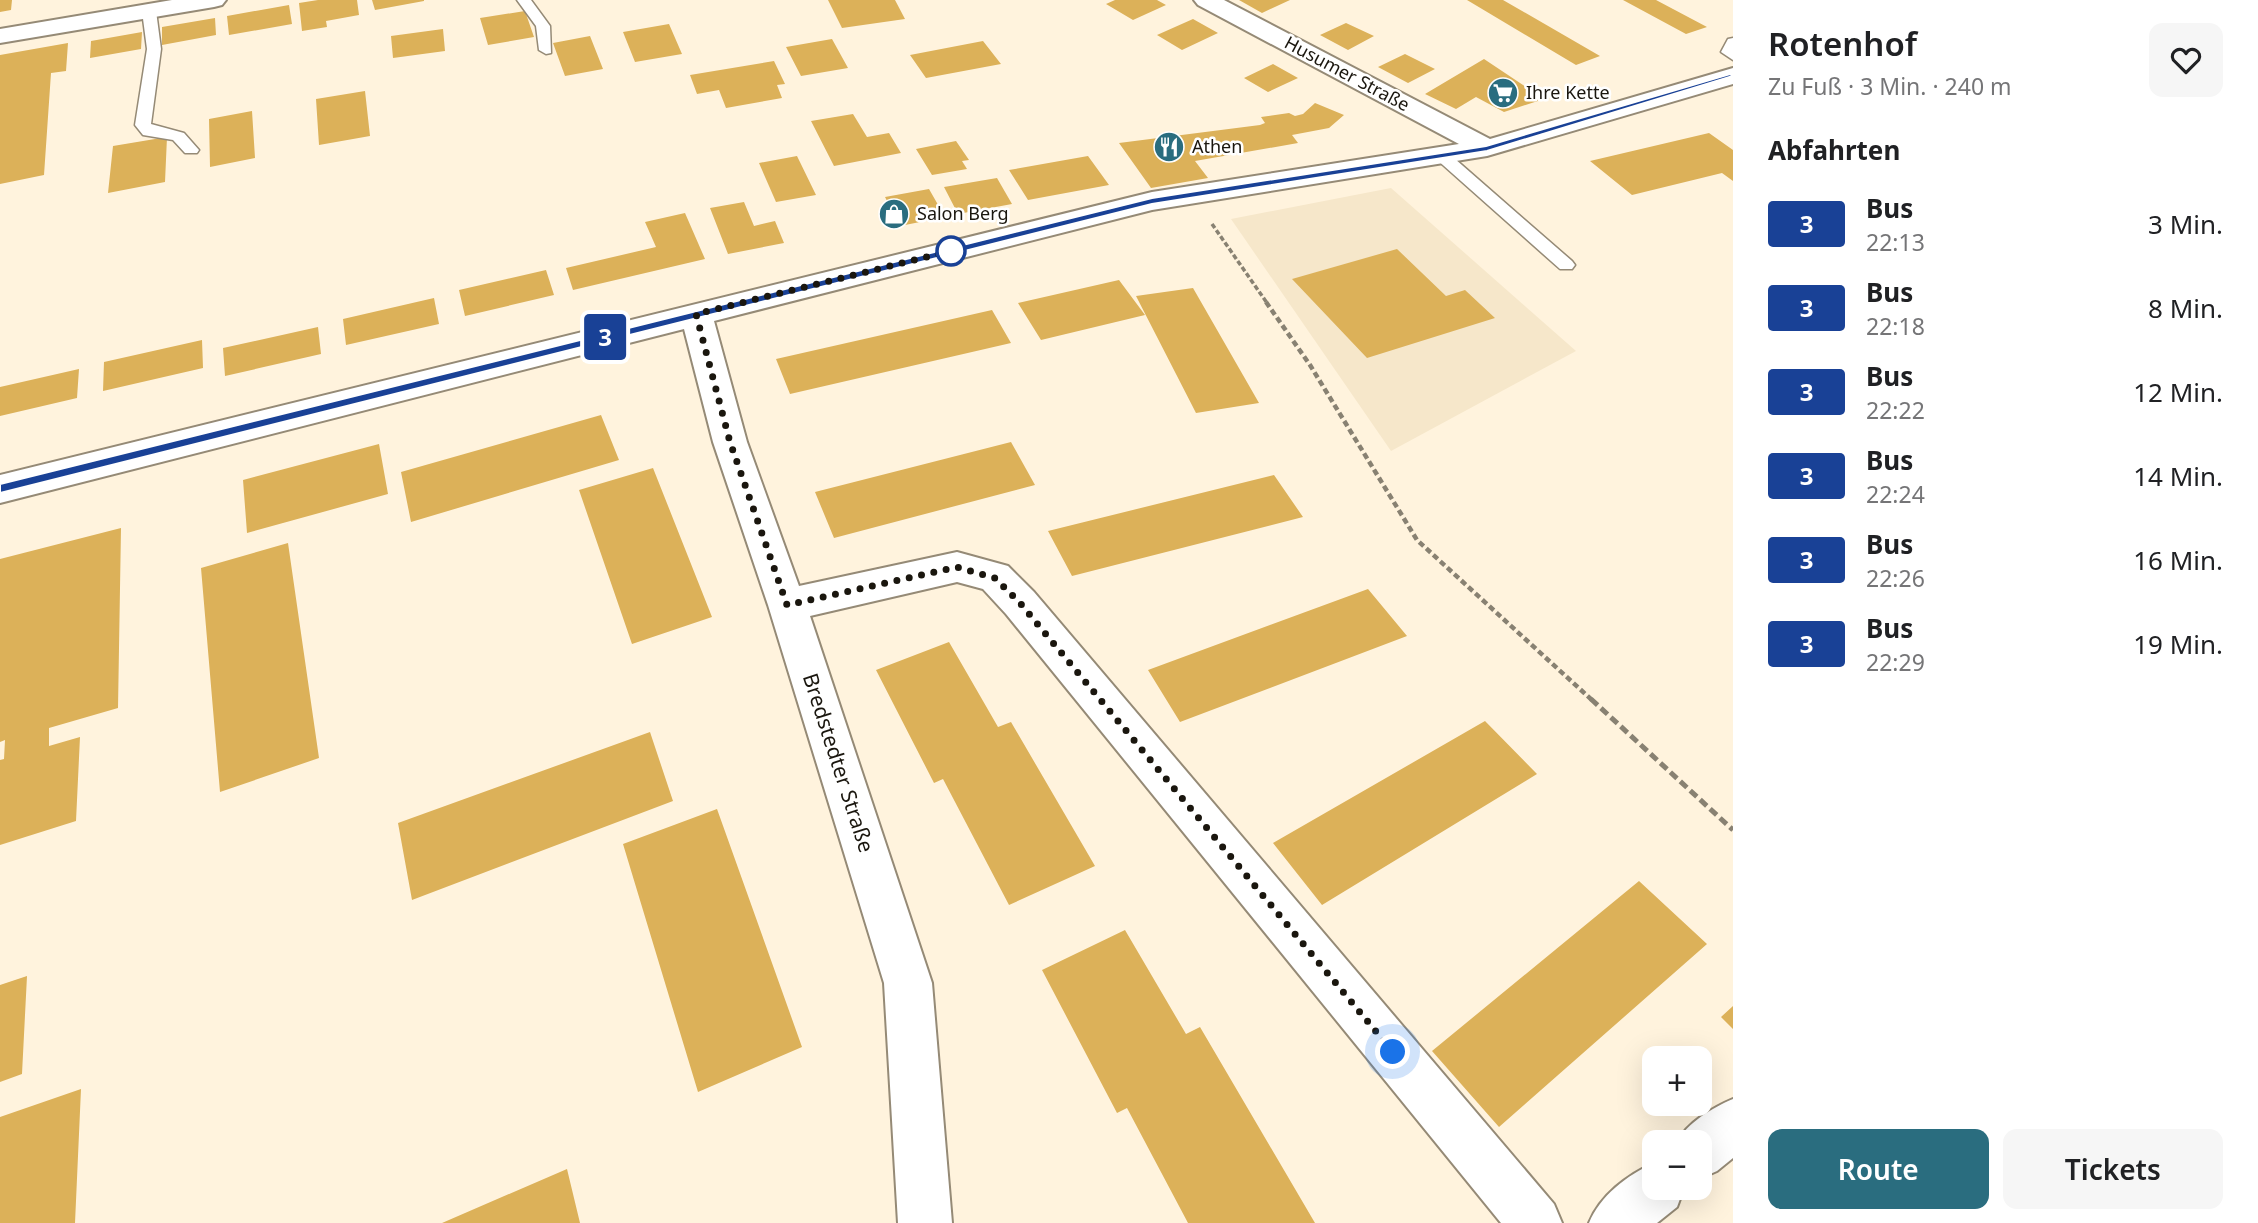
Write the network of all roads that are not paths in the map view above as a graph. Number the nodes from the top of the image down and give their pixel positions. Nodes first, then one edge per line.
1 (214, 0) edge
2 (524, 0) edge
3 (1206, 0) edge
4 (149, 11) junction
5 (0, 36) edge
6 (1733, 42) edge
7 (546, 50) dead end
8 (1733, 56) edge
9 (1733, 76) edge
10 (1487, 148) junction
11 (191, 150) dead end
12 (1441, 155) junction
13 (1566, 265) dead end
14 (696, 314) junction
15 (0, 489) edge
16 (787, 605) junction
17 (1733, 1125) edge
18 (1712, 1142) edge
19 (1644, 1200) edge
20 (925, 1223) edge
21 (1535, 1223) edge
22 (1616, 1223) edge

1 - 4 street
2 - 7 lane
3 - 10 street, Husumer Straße
4 - 5 street
4 - 11 lane
6 - 8 lane
9 - 10 street
10 - 12 street
12 - 13 lane
12 - 14 street
14 - 15 street
14 - 16 street, Bredstedter Straße
16 - 20 street, Bredstedter Straße
16 - 21 street
17 - 18 street
19 - 22 street

